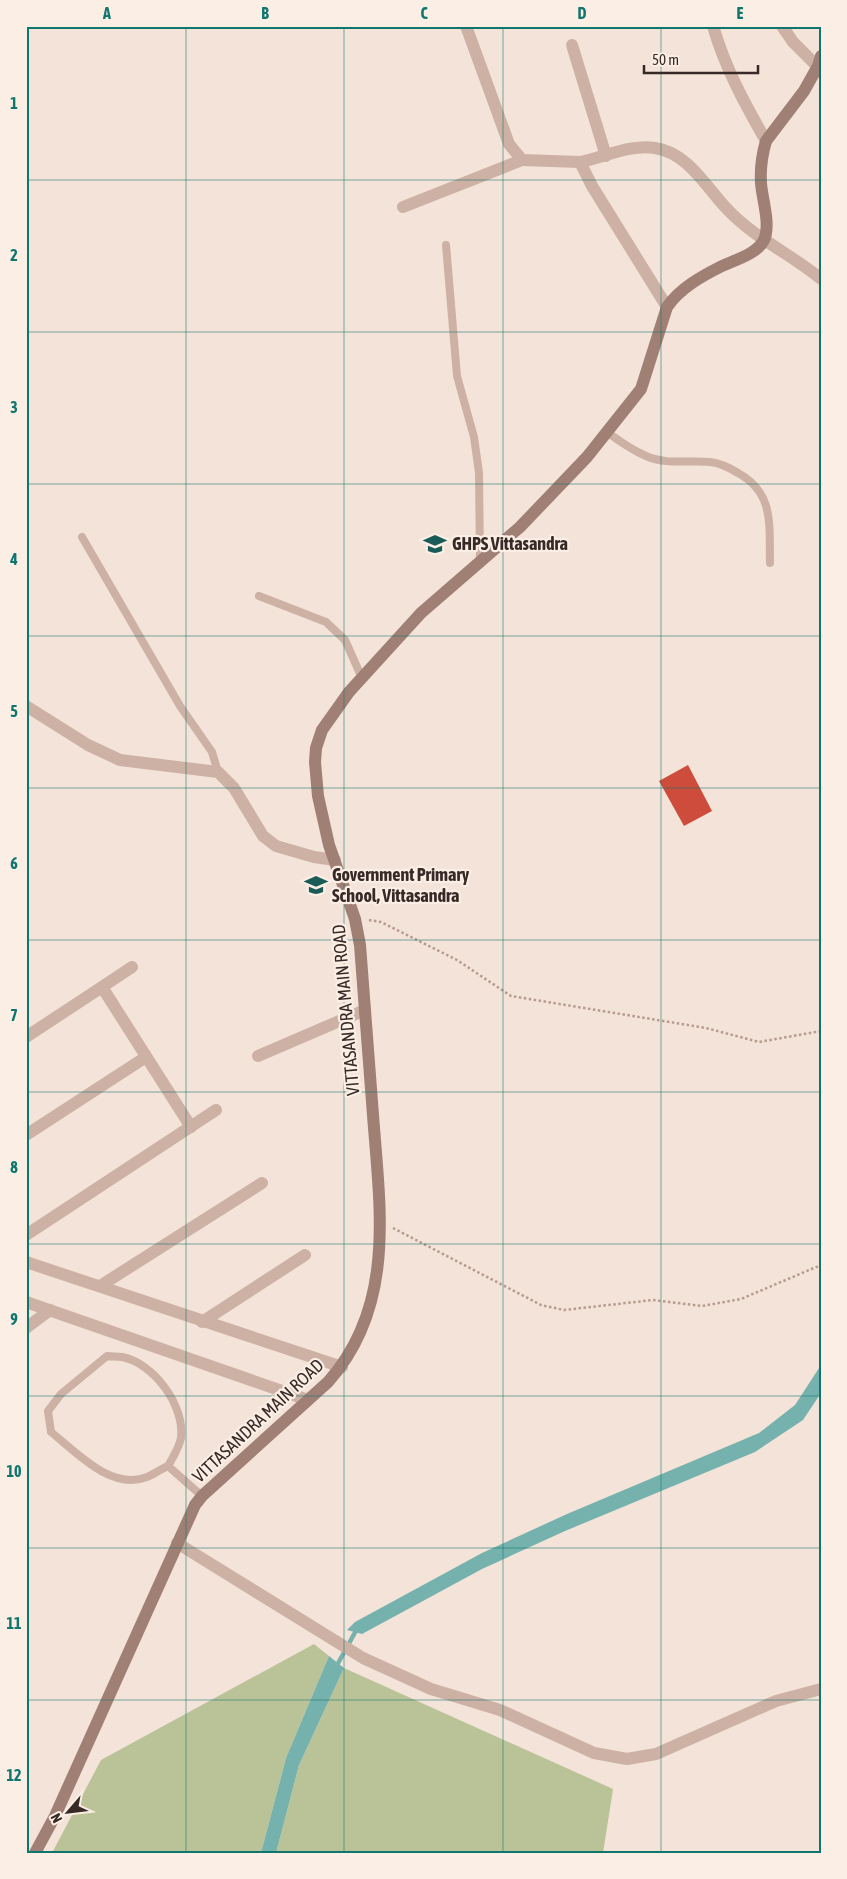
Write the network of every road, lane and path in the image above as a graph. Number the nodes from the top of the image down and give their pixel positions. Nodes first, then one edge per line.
1 (466, 26) edge
2 (713, 26) edge
3 (782, 26) edge
4 (572, 45) dead end
5 (820, 64) edge
6 (766, 141) junction
7 (606, 156) junction
8 (522, 160) junction
9 (580, 162) junction
10 (403, 207) dead end
11 (764, 240) junction
12 (446, 245) dead end
13 (821, 279) edge
14 (667, 307) junction
15 (607, 432) junction
16 (82, 537) dead end
17 (770, 563) dead end
18 (480, 564) junction
19 (259, 596) dead end
20 (362, 678) junction
21 (26, 706) edge
22 (218, 772) junction
23 (335, 860) junction
24 (356, 919) junction
25 (132, 967) dead end
26 (102, 987) junction
27 (365, 1010) junction
28 (821, 1030) edge
29 (26, 1037) edge
30 (258, 1056) dead end
31 (146, 1057) junction
32 (216, 1110) dead end
33 (190, 1127) junction
34 (26, 1135) edge
35 (262, 1183) dead end
36 (381, 1222) junction
37 (26, 1235) edge
38 (305, 1256) dead end
39 (26, 1262) edge
40 (821, 1264) edge
41 (100, 1286) junction
42 (26, 1302) edge
43 (50, 1310) junction
44 (202, 1322) junction
45 (26, 1328) edge
46 (342, 1367) junction
47 (308, 1400) junction
48 (168, 1466) junction
49 (202, 1496) junction
50 (177, 1543) junction
51 (821, 1688) edge
52 (35, 1853) edge

1 - 8 street
2 - 6 street
3 - 5 street
4 - 7 street
5 - 6 street
6 - 11 street
7 - 9 street
7 - 11 street
8 - 9 street
8 - 10 street
9 - 14 street
11 - 13 street
11 - 14 street, VITTASANDRA MAIN ROAD
12 - 18 lane
14 - 15 street, VITTASANDRA MAIN ROAD
15 - 17 lane
15 - 18 street, VITTASANDRA MAIN ROAD
16 - 22 lane
18 - 20 street, VITTASANDRA MAIN ROAD
19 - 20 lane
20 - 23 street, VITTASANDRA MAIN ROAD
21 - 22 street
22 - 23 street
23 - 24 street, VITTASANDRA MAIN ROAD
24 - 27 street, VITTASANDRA MAIN ROAD
24 - 28 path
25 - 26 street
26 - 29 street
26 - 31 street
27 - 30 street
27 - 36 street, VITTASANDRA MAIN ROAD
31 - 33 street
31 - 34 street
32 - 33 street
33 - 37 street
35 - 41 street
36 - 40 path
36 - 46 street, VITTASANDRA MAIN ROAD
38 - 44 street
39 - 41 street
41 - 44 street
42 - 43 street
43 - 45 street
43 - 47 street
44 - 46 street
46 - 47 street, VITTASANDRA MAIN ROAD
47 - 49 street, VITTASANDRA MAIN ROAD
48 - 48 lane
48 - 49 lane
49 - 50 street, VITTASANDRA MAIN ROAD
50 - 51 street
50 - 52 street, VITTASANDRA MAIN ROAD

